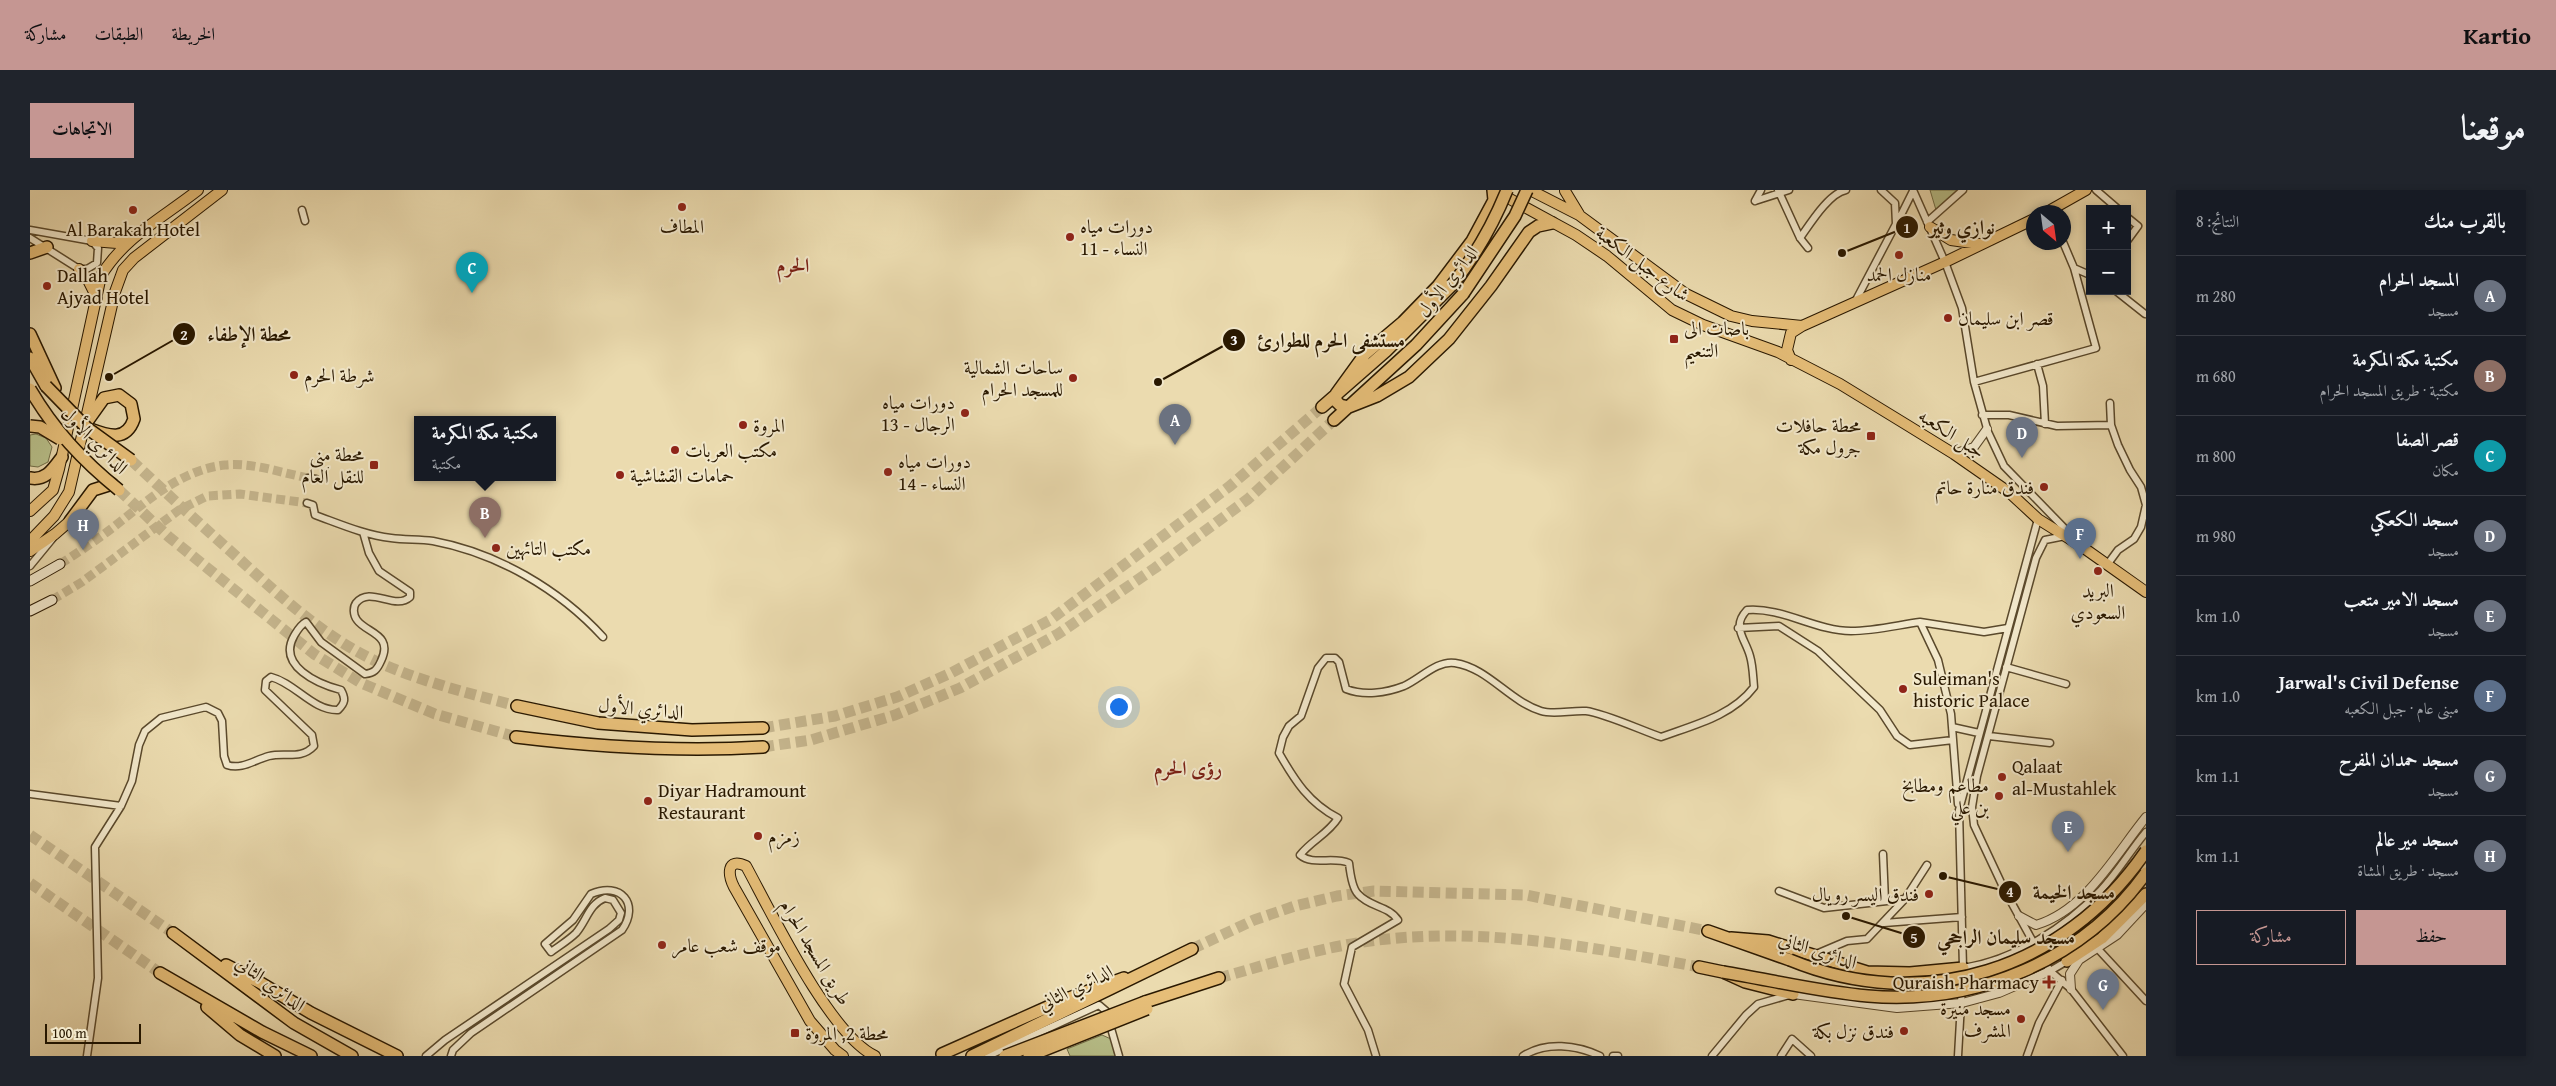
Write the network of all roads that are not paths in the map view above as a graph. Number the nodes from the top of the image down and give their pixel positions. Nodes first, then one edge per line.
1 (198, 190) edge
2 (222, 190) edge
3 (1493, 190) edge
4 (1507, 190) edge
5 (1566, 190) edge
6 (1761, 190) edge
7 (1789, 190) edge
8 (1846, 190) edge
9 (1882, 190) edge
10 (1913, 190) edge
11 (1963, 190) edge
12 (2086, 190) edge
13 (2096, 190) edge
14 (1528, 192) edge
15 (1779, 192) edge
16 (2060, 205) edge
17 (2113, 205) edge
18 (302, 210) dead end
19 (1579, 215) junction
20 (2131, 220) edge
21 (305, 221) dead end
22 (1552, 223) junction
23 (2026, 223) edge
24 (1896, 224) junction
25 (1928, 225) junction
26 (30, 230) edge
27 (136, 235) junction
28 (2131, 236) edge
29 (30, 238) edge
30 (1800, 238) junction
31 (92, 241) junction
32 (1980, 244) junction
33 (47, 247) junction
34 (1808, 248) dead end
35 (2066, 250) edge
36 (30, 253) edge
37 (1946, 262) junction
38 (2074, 268) junction
39 (79, 269) junction
40 (2086, 273) edge
41 (2121, 295) edge
42 (97, 298) junction
43 (1856, 300) junction
44 (95, 312) junction
45 (2145, 314) edge
46 (109, 316) junction
47 (1802, 326) junction
48 (30, 334) edge
49 (1778, 352) joint
50 (30, 358) edge
51 (1791, 360) junction
52 (2037, 364) junction
53 (1974, 382) junction
54 (50, 387) junction
55 (30, 389) edge
56 (1336, 394) junction
57 (2110, 403) dead end
58 (1322, 407) tunnel mouth
59 (1349, 407) junction
60 (1982, 415) junction
61 (1334, 420) tunnel mouth
62 (2045, 424) junction
63 (2111, 425) junction
64 (30, 426) edge
65 (85, 427) junction
66 (1987, 429) junction
67 (74, 450) junction
68 (1954, 454) junction
69 (62, 457) junction
70 (131, 460) tunnel mouth
71 (30, 478) edge
72 (308, 478) tunnel mouth
73 (316, 478) dead end
74 (310, 504) tunnel mouth
75 (30, 511) edge
76 (2038, 519) junction
77 (70, 521) joint
78 (363, 532) junction
79 (55, 534) junction
80 (2065, 536) junction
81 (30, 541) edge
82 (2081, 546) junction
83 (30, 551) edge
84 (60, 564) tunnel mouth
85 (2107, 565) junction
86 (30, 566) edge
87 (30, 581) edge
88 (2146, 592) edge
89 (52, 600) tunnel mouth
90 (30, 611) edge
91 (1920, 622) junction
92 (1738, 628) junction
93 (2008, 628) junction
94 (603, 636) dead end
95 (2006, 667) junction
96 (2066, 684) dead end
97 (517, 706) tunnel mouth
98 (1952, 727) junction
99 (763, 728) tunnel mouth
100 (1979, 733) junction
101 (1989, 736) junction
102 (516, 737) tunnel mouth
103 (1953, 740) junction
104 (2050, 743) dead end
105 (763, 747) tunnel mouth
106 (30, 794) edge
107 (121, 806) junction
108 (1959, 810) junction
109 (2146, 817) edge
110 (2146, 832) edge
111 (2146, 851) edge
112 (1884, 854) dead end
113 (1927, 865) dead end
114 (2146, 873) edge
115 (1779, 891) dead end
116 (2146, 894) edge
117 (1905, 899) junction
118 (1885, 901) junction
119 (2146, 904) edge
120 (2019, 916) junction
121 (1962, 917) junction
122 (1884, 923) junction
123 (1708, 932) tunnel mouth
124 (173, 933) tunnel mouth
125 (1731, 938) junction
126 (2032, 942) junction
127 (1192, 949) tunnel mouth
128 (2098, 949) junction
129 (204, 954) junction
130 (1814, 955) junction
131 (2079, 960) junction
132 (2067, 961) junction
133 (1699, 967) tunnel mouth
134 (1963, 968) junction
135 (2050, 971) junction
136 (160, 972) tunnel mouth
137 (1723, 972) junction
138 (1219, 978) tunnel mouth
139 (2062, 980) junction
140 (1108, 986) junction
141 (182, 987) junction
142 (1768, 988) junction
143 (2071, 988) junction
144 (1793, 994) junction
145 (1768, 1001) junction
146 (2146, 1001) edge
147 (1962, 1003) junction
148 (1146, 1006) junction
149 (964, 1044) junction
150 (837, 1054) edge
151 (940, 1055) edge
152 (87, 1056) edge
153 (275, 1056) edge
154 (311, 1056) edge
155 (352, 1056) edge
156 (397, 1056) edge
157 (426, 1056) edge
158 (451, 1056) edge
159 (875, 1056) edge
160 (960, 1056) edge
161 (972, 1056) edge
162 (988, 1056) edge
163 (1005, 1056) edge
164 (1029, 1056) edge
165 (1119, 1056) edge
166 (1376, 1056) edge
167 (1524, 1056) edge
168 (1600, 1056) edge
169 (1614, 1056) edge
170 (1618, 1056) edge
171 (1712, 1056) edge
172 (1781, 1056) edge
173 (1811, 1056) edge
174 (1958, 1056) edge
175 (2027, 1056) edge
176 (2123, 1056) edge

1 - 27 main road
2 - 46 main road
3 - 22 main road, شارع جبل الكعبة
3 - 56 highway
4 - 56 highway, الدائري الأول, bridge
5 - 19 main road
6 - 15 street
7 - 15 street
8 - 30 street
9 - 24 street
10 - 24 street
10 - 25 street
11 - 25 street
12 - 16 main road
13 - 17 street
14 - 19 main road, شارع جبل الكعبة
14 - 59 highway, الدائري الأول, bridge
15 - 30 street
18 - 21 street
19 - 47 main road, شارع جبل الكعبة
20 - 28 street
22 - 49 main road, شارع جبل الكعبة
22 - 59 highway
23 - 32 main road
24 - 43 street
25 - 32 main road
25 - 37 street
26 - 31 street
27 - 31 main road
27 - 42 main road
29 - 33 street
30 - 34 street
31 - 39 street
32 - 37 main road
33 - 36 highway
33 - 39 street
35 - 38 street
37 - 43 main road
37 - 53 street
38 - 40 street
38 - 52 street
39 - 42 main road
41 - 45 street
42 - 44 main road
43 - 47 main road
44 - 46 main road
44 - 69 main road
46 - 65 main road
47 - 51 main road
48 - 54 highway
49 - 51 main road, جبل الكعبه
50 - 54 highway, الدائري الأول
51 - 68 main road, جبل الكعبه
52 - 53 street
52 - 62 street
53 - 60 street
54 - 65 highway, الدائري الأول, bridge
55 - 67 highway, الدائري الأول, bridge
56 - 58 highway, الدائري الأول
56 - 59 highway
57 - 63 street
59 - 61 highway, الدائري الأول
60 - 62 street
60 - 66 street
62 - 63 street
63 - 85 street
64 - 67 highway, bridge
65 - 65 highway, bridge
65 - 70 highway, الدائري الأول, bridge
65 - 81 main road
66 - 68 street
66 - 82 street
67 - 77 highway, الدائري الأول, bridge
68 - 76 main road, جبل الكعبه
69 - 71 highway
69 - 75 main road
72 - 73 street
74 - 78 street
76 - 80 main road, جبل الكعبه
76 - 93 street
77 - 79 main road
78 - 94 street
78 - 107 street
79 - 83 main road
79 - 86 street
80 - 82 main road, جبل الكعبه
80 - 95 street
82 - 85 main road, جبل الكعبه
84 - 87 main road
85 - 88 main road, جبل الكعبه
89 - 90 main road
91 - 92 street
91 - 93 street
91 - 98 street
92 - 103 street
92 - 166 street
93 - 100 street
95 - 96 street
95 - 101 street
97 - 99 highway, الدائري الأول
98 - 100 street
98 - 103 street
100 - 108 street
101 - 104 street
101 - 120 street
102 - 105 highway, الدائري الأول
103 - 108 street
106 - 107 street
107 - 152 street
108 - 121 street
109 - 120 street
110 - 126 street
111 - 125 highway, الدائري الثاني, bridge
112 - 118 street
113 - 117 street
114 - 137 highway, الدائري الثاني, bridge
115 - 118 street
116 - 132 highway
117 - 118 street
117 - 122 street
119 - 128 street
120 - 126 street
121 - 122 street
121 - 134 street
122 - 130 street
123 - 125 highway, الدائري الثاني
124 - 129 highway, الدائري الثاني
125 - 130 highway
126 - 134 street
126 - 135 street
127 - 140 highway, الدائري الثاني
128 - 131 street
128 - 146 street
129 - 155 highway, الدائري الثاني
129 - 156 highway
130 - 134 highway
131 - 132 street
131 - 143 street
132 - 135 street
133 - 137 highway, الدائري الثاني
134 - 147 street
135 - 139 street
135 - 147 street
136 - 141 highway
137 - 142 highway
138 - 148 highway, الدائري الثاني
139 - 143 street
139 - 175 street
140 - 149 highway
140 - 161 highway, الدائري الثاني
141 - 153 highway
141 - 154 highway
142 - 144 highway
142 - 145 street
143 - 176 street
144 - 145 street
144 - 147 street
145 - 171 street
147 - 174 street
148 - 163 highway, الدائري الثاني, bridge
148 - 164 highway, bridge
149 - 151 highway
149 - 160 main road
150 - 159 main road, طريق المسجد الحرام
157 - 158 street
162 - 165 street
167 - 168 street
169 - 170 street
172 - 173 street

